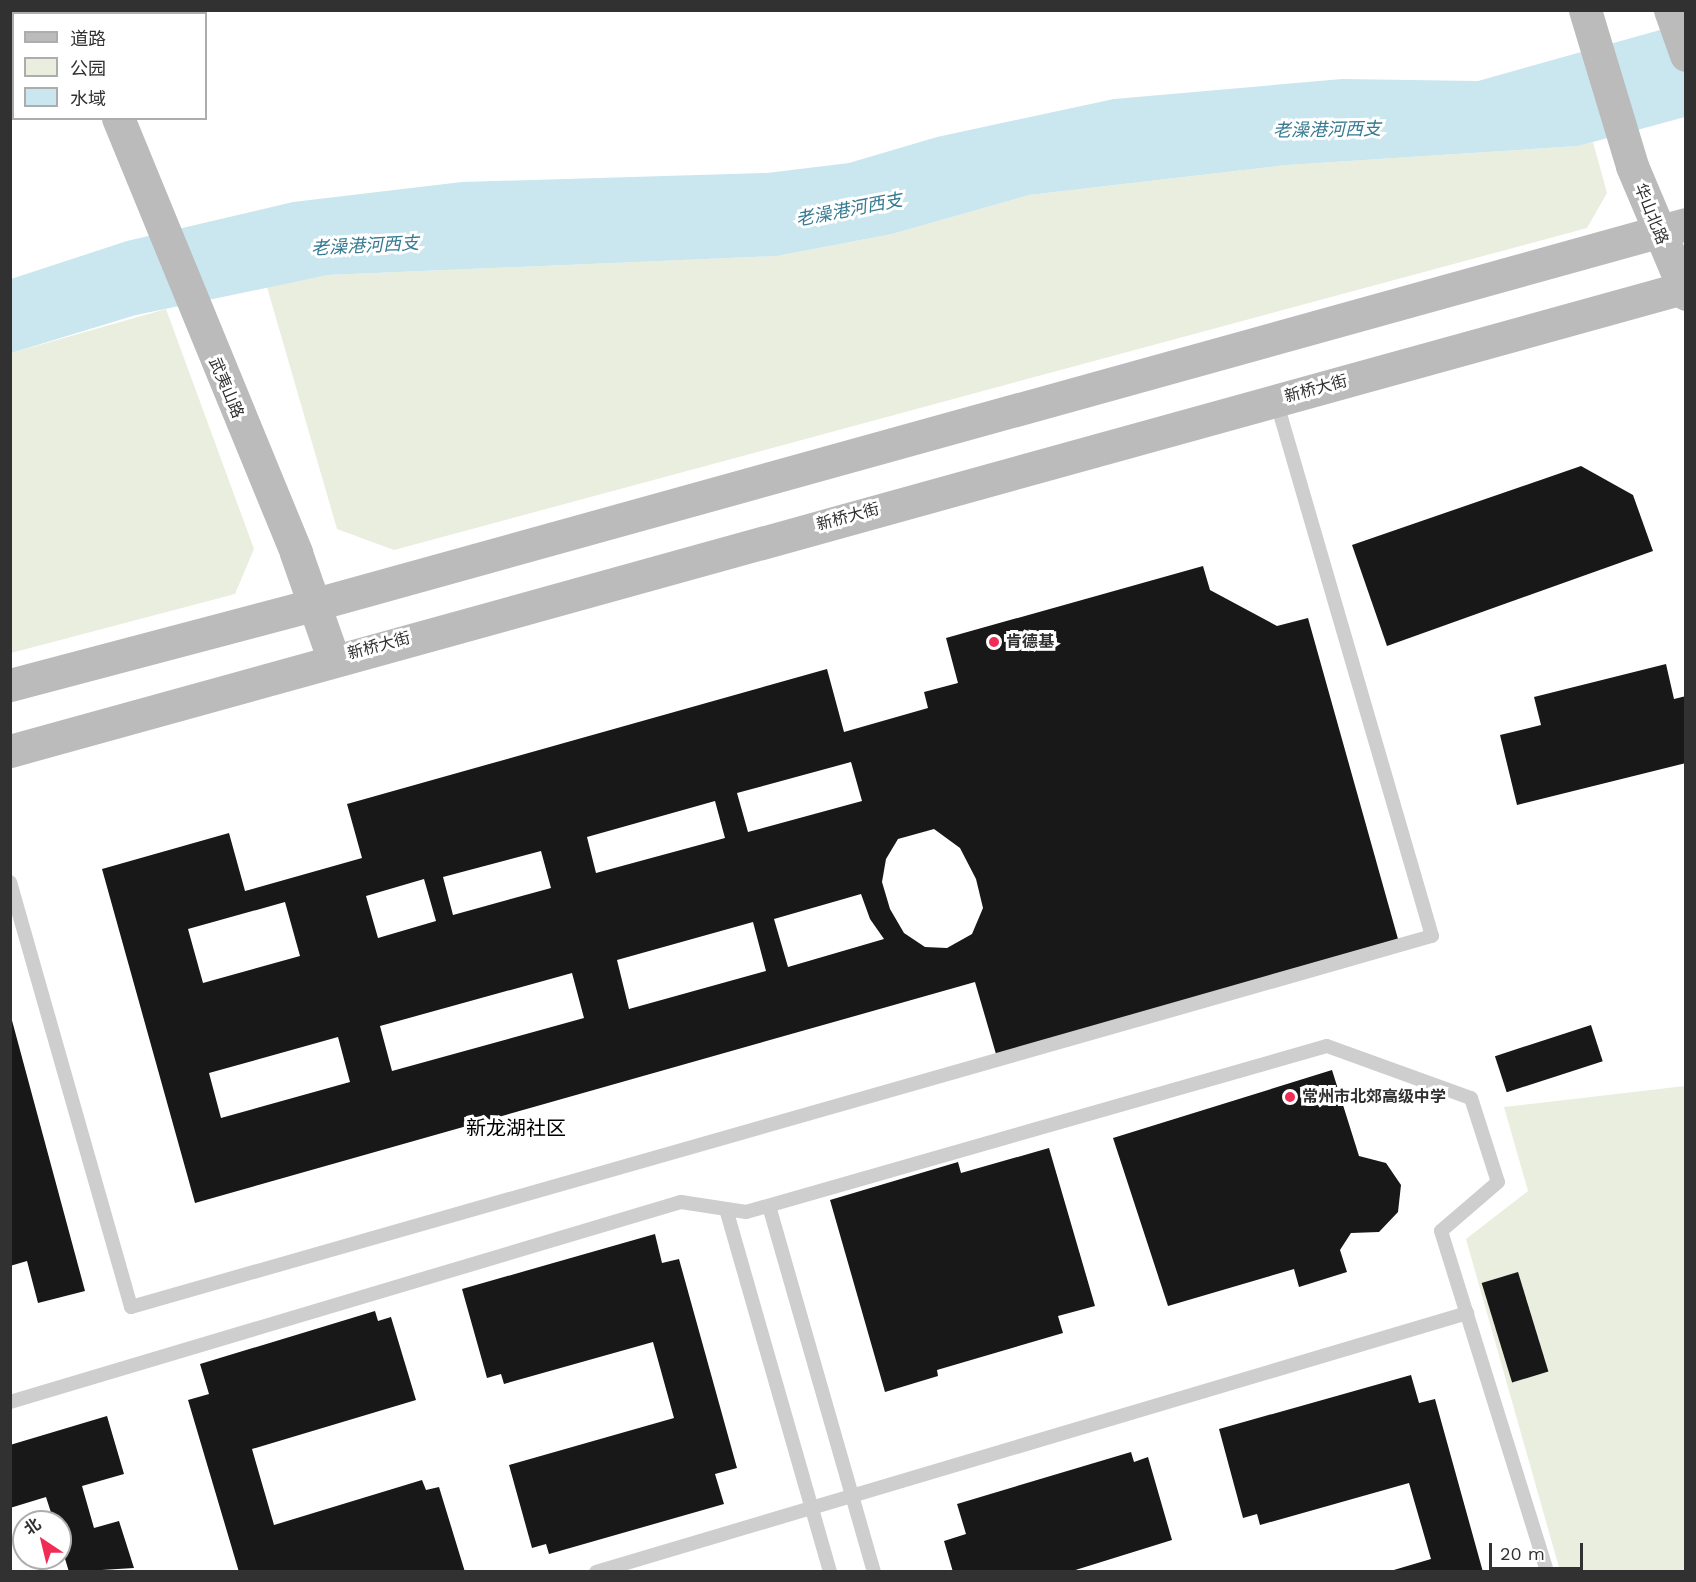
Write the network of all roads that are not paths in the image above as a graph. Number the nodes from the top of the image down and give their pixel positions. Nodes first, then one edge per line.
1 (1670, 10) edge
2 (1585, 12) edge
3 (1686, 55) edge
4 (119, 120) edge
5 (1672, 228) edge
6 (1685, 290) edge
7 (1276, 400) junction
8 (316, 604) junction
9 (333, 658) junction
10 (10, 685) edge
11 (10, 751) edge
12 (10, 882) edge
13 (769, 1206) junction
14 (726, 1209) junction
15 (1467, 1313) junction
16 (10, 1402) edge
17 (853, 1496) junction
18 (812, 1509) junction
19 (596, 1572) edge
20 (830, 1572) edge
21 (874, 1572) edge
22 (1547, 1572) edge

1 - 3 street
2 - 5 street, 华山北路
4 - 8 street, 武夷山路
5 - 6 street, 华山北路
5 - 8 street
6 - 7 street, 新桥大街
7 - 9 street, 新桥大街
7 - 12 lane
8 - 9 street, 武夷山路
8 - 10 street
9 - 11 street, 新桥大街
13 - 14 lane
13 - 15 lane
13 - 17 lane
14 - 16 lane
14 - 18 lane
15 - 17 lane
15 - 22 lane
17 - 18 lane
17 - 21 lane
18 - 19 lane
18 - 20 lane

